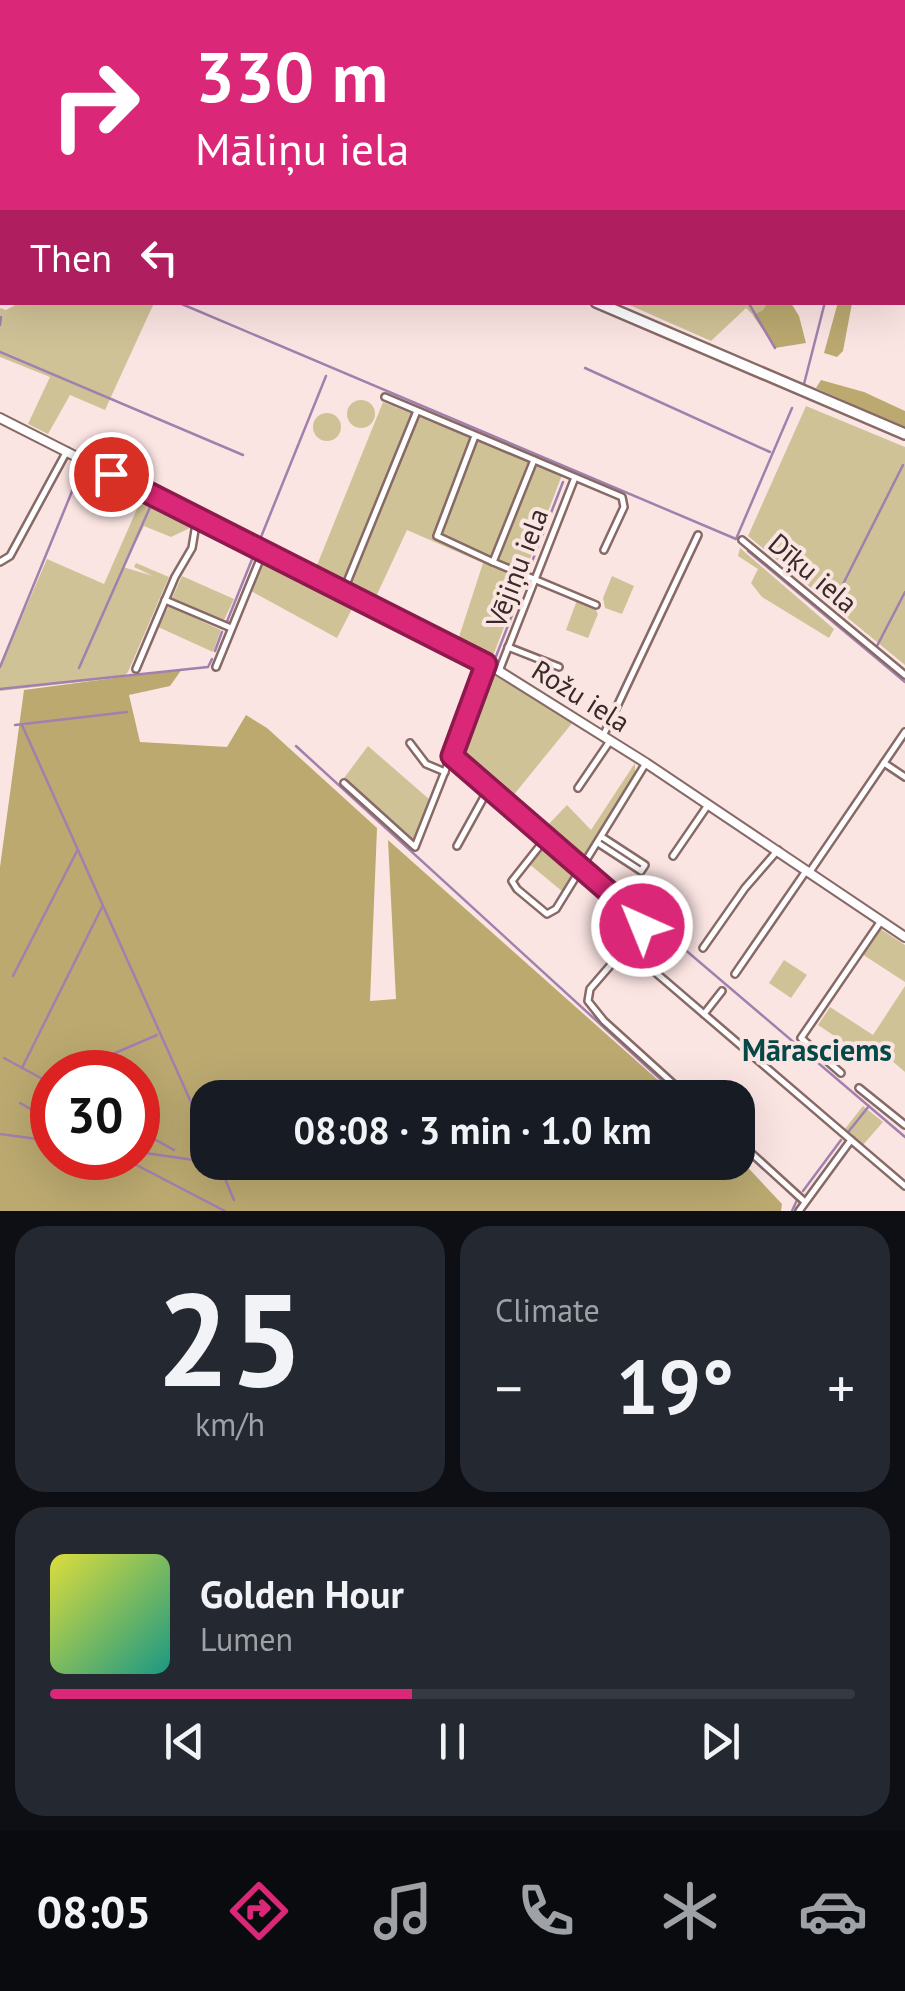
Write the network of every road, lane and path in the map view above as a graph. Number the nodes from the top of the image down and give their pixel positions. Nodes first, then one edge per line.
1 (603, 305) edge
2 (385, 398) dead end
3 (417, 411) junction
4 (0, 418) edge
5 (905, 434) edge
6 (476, 436) junction
7 (68, 451) junction
8 (534, 460) junction
9 (574, 480) junction
10 (198, 518) junction
11 (698, 535) dead end
12 (742, 540) dead end
13 (604, 550) dead end
14 (263, 552) junction
15 (0, 562) edge
16 (493, 562) junction
17 (533, 580) junction
18 (343, 592) junction
19 (165, 600) junction
20 (596, 605) dead end
21 (231, 628) junction
22 (508, 647) junction
23 (486, 664) junction
24 (216, 667) dead end
25 (560, 667) dead end
26 (136, 669) dead end
27 (499, 671) junction
28 (905, 675) edge
29 (905, 732) edge
30 (606, 738) junction
31 (410, 742) dead end
32 (452, 756) junction
33 (642, 761) junction
34 (884, 764) junction
35 (445, 772) junction
36 (905, 777) edge
37 (344, 783) dead end
38 (488, 788) junction
39 (578, 788) dead end
40 (708, 805) junction
41 (546, 838) junction
42 (600, 840) junction
43 (457, 846) dead end
44 (778, 850) junction
45 (673, 856) dead end
46 (581, 868) junction
47 (808, 872) junction
48 (881, 921) junction
49 (905, 937) edge
50 (627, 948) junction
51 (703, 948) dead end
52 (735, 974) dead end
53 (722, 991) dead end
54 (704, 1014) junction
55 (841, 1073) dead end
56 (669, 1080) edge
57 (860, 1088) dead end
58 (905, 1125) edge
59 (851, 1140) junction
60 (755, 1156) edge
61 (905, 1186) edge
62 (805, 1202) junction
63 (800, 1211) edge

1 - 5 main road
2 - 3 street
3 - 6 street
3 - 18 street
4 - 7 street, Rožu iela
6 - 8 street
6 - 16 street
7 - 10 street, Rožu iela
7 - 15 street
8 - 9 street
8 - 16 street
9 - 13 street
9 - 17 street, Vējiņu iela
10 - 14 street, Rožu iela
10 - 19 street
11 - 30 street
12 - 28 street, Dīķu iela
14 - 18 street, Rožu iela
14 - 21 street
16 - 17 street
17 - 20 street
17 - 22 street, Vējiņu iela
18 - 23 street, Rožu iela
19 - 21 street
19 - 26 street
21 - 24 street
22 - 25 street
22 - 27 street, Vējiņu iela
23 - 27 street, Rožu iela
23 - 32 street
27 - 30 street, Rožu iela
29 - 34 street
30 - 33 street, Rožu iela
30 - 39 street
31 - 35 street
32 - 35 street
32 - 38 street
33 - 40 street, Rožu iela
33 - 42 street
34 - 36 street
34 - 47 street
35 - 37 street
38 - 41 street
38 - 43 street
40 - 44 street, Rožu iela
40 - 45 street
41 - 46 street
41 - 46 street
42 - 42 street
42 - 46 street
44 - 47 street, Rožu iela
44 - 51 street
46 - 50 street
47 - 48 street, Rožu iela
47 - 52 street
48 - 49 street, Rožu iela
48 - 55 street
50 - 54 street
50 - 56 street
53 - 54 street
54 - 59 street
57 - 58 street
59 - 61 street
59 - 62 street
60 - 62 street
62 - 63 street

